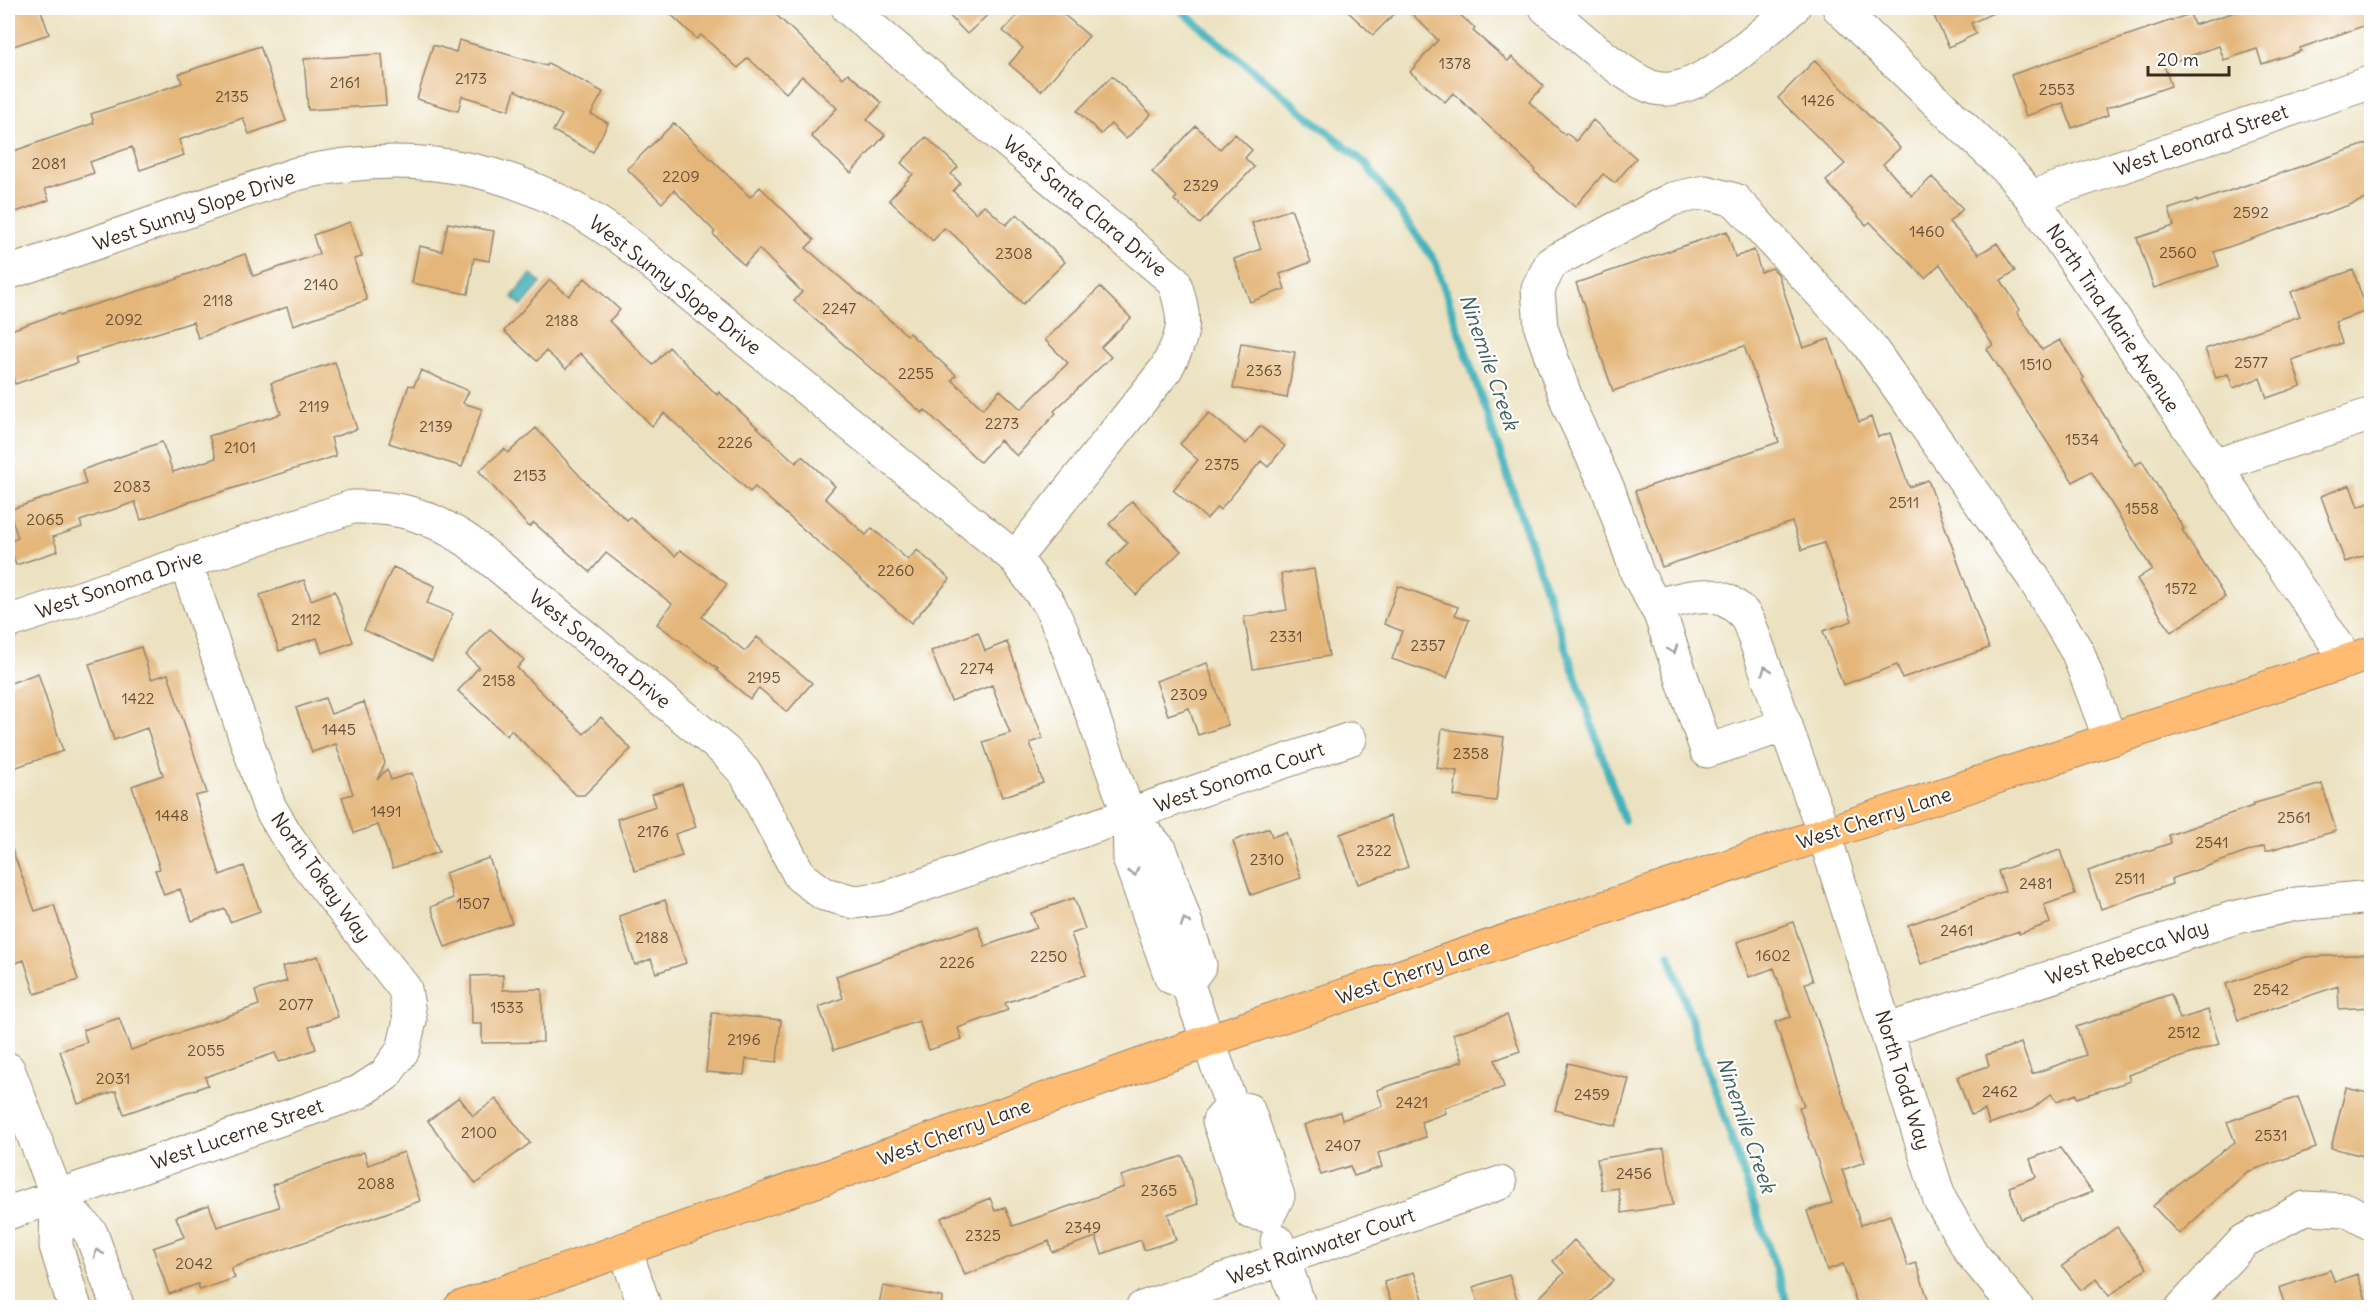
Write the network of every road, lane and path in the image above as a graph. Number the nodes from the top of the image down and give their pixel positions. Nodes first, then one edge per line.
1 (848, 8) edge
2 (1546, 8) edge
3 (1793, 8) edge
4 (1839, 8) edge
5 (2372, 82) edge
6 (2031, 197) junction
7 (8, 273) edge
8 (2372, 414) edge
9 (2214, 466) junction
10 (1015, 558) junction
11 (184, 561) junction
12 (1660, 614) junction
13 (8, 622) edge
14 (2360, 657) edge
15 (1786, 725) junction
16 (1350, 738) dead end
17 (2110, 740) junction
18 (1129, 814) junction
19 (1824, 834) junction
20 (2372, 897) edge
21 (1888, 1030) junction
22 (1208, 1041) junction
23 (403, 1050) joint
24 (8, 1069) edge
25 (1500, 1183) dead end
26 (57, 1196) junction
27 (8, 1213) edge
28 (2372, 1224) edge
29 (625, 1249) junction
30 (1283, 1260) junction
31 (75, 1308) edge
32 (118, 1308) edge
33 (460, 1308) edge
34 (645, 1308) edge
35 (1142, 1308) edge
36 (1300, 1308) edge
37 (2017, 1308) edge
38 (2182, 1308) edge

1 - 10 street, West Santa Clara Drive
2 - 3 street
4 - 6 street, North Tina Marie Avenue
5 - 6 street, West Leonard Street
6 - 9 street, North Tina Marie Avenue
7 - 10 street, West Sunny Slope Drive
8 - 9 street
9 - 14 street, North Tina Marie Avenue
10 - 18 street, West Sunny Slope Drive
11 - 13 street, West Sonoma Drive
11 - 18 street, West Sonoma Drive
11 - 23 street, North Tokay Way
15 -> 12 street, North Todd Way
12 -> 15 street
12 - 17 street
14 - 17 main road, West Cherry Lane
15 - 19 street, North Todd Way
16 - 18 street, West Sonoma Court
17 - 19 main road, West Cherry Lane
18 - 22 street, West Sunny Slope Drive
19 - 21 street, North Todd Way
19 - 22 main road, West Cherry Lane
20 - 21 street, West Rebecca Way
21 - 37 street, North Todd Way
22 - 29 main road, West Cherry Lane
22 - 30 street, West Sunny Slope Drive
23 - 26 street, West Lucerne Street
24 - 26 street
25 - 30 street, West Rainwater Court
26 - 27 street, West Lucerne Street
26 - 31 street
32 -> 26 street
28 - 38 street
29 - 33 main road, West Cherry Lane
29 - 34 street
30 - 35 street, West Rainwater Court
30 - 36 street

